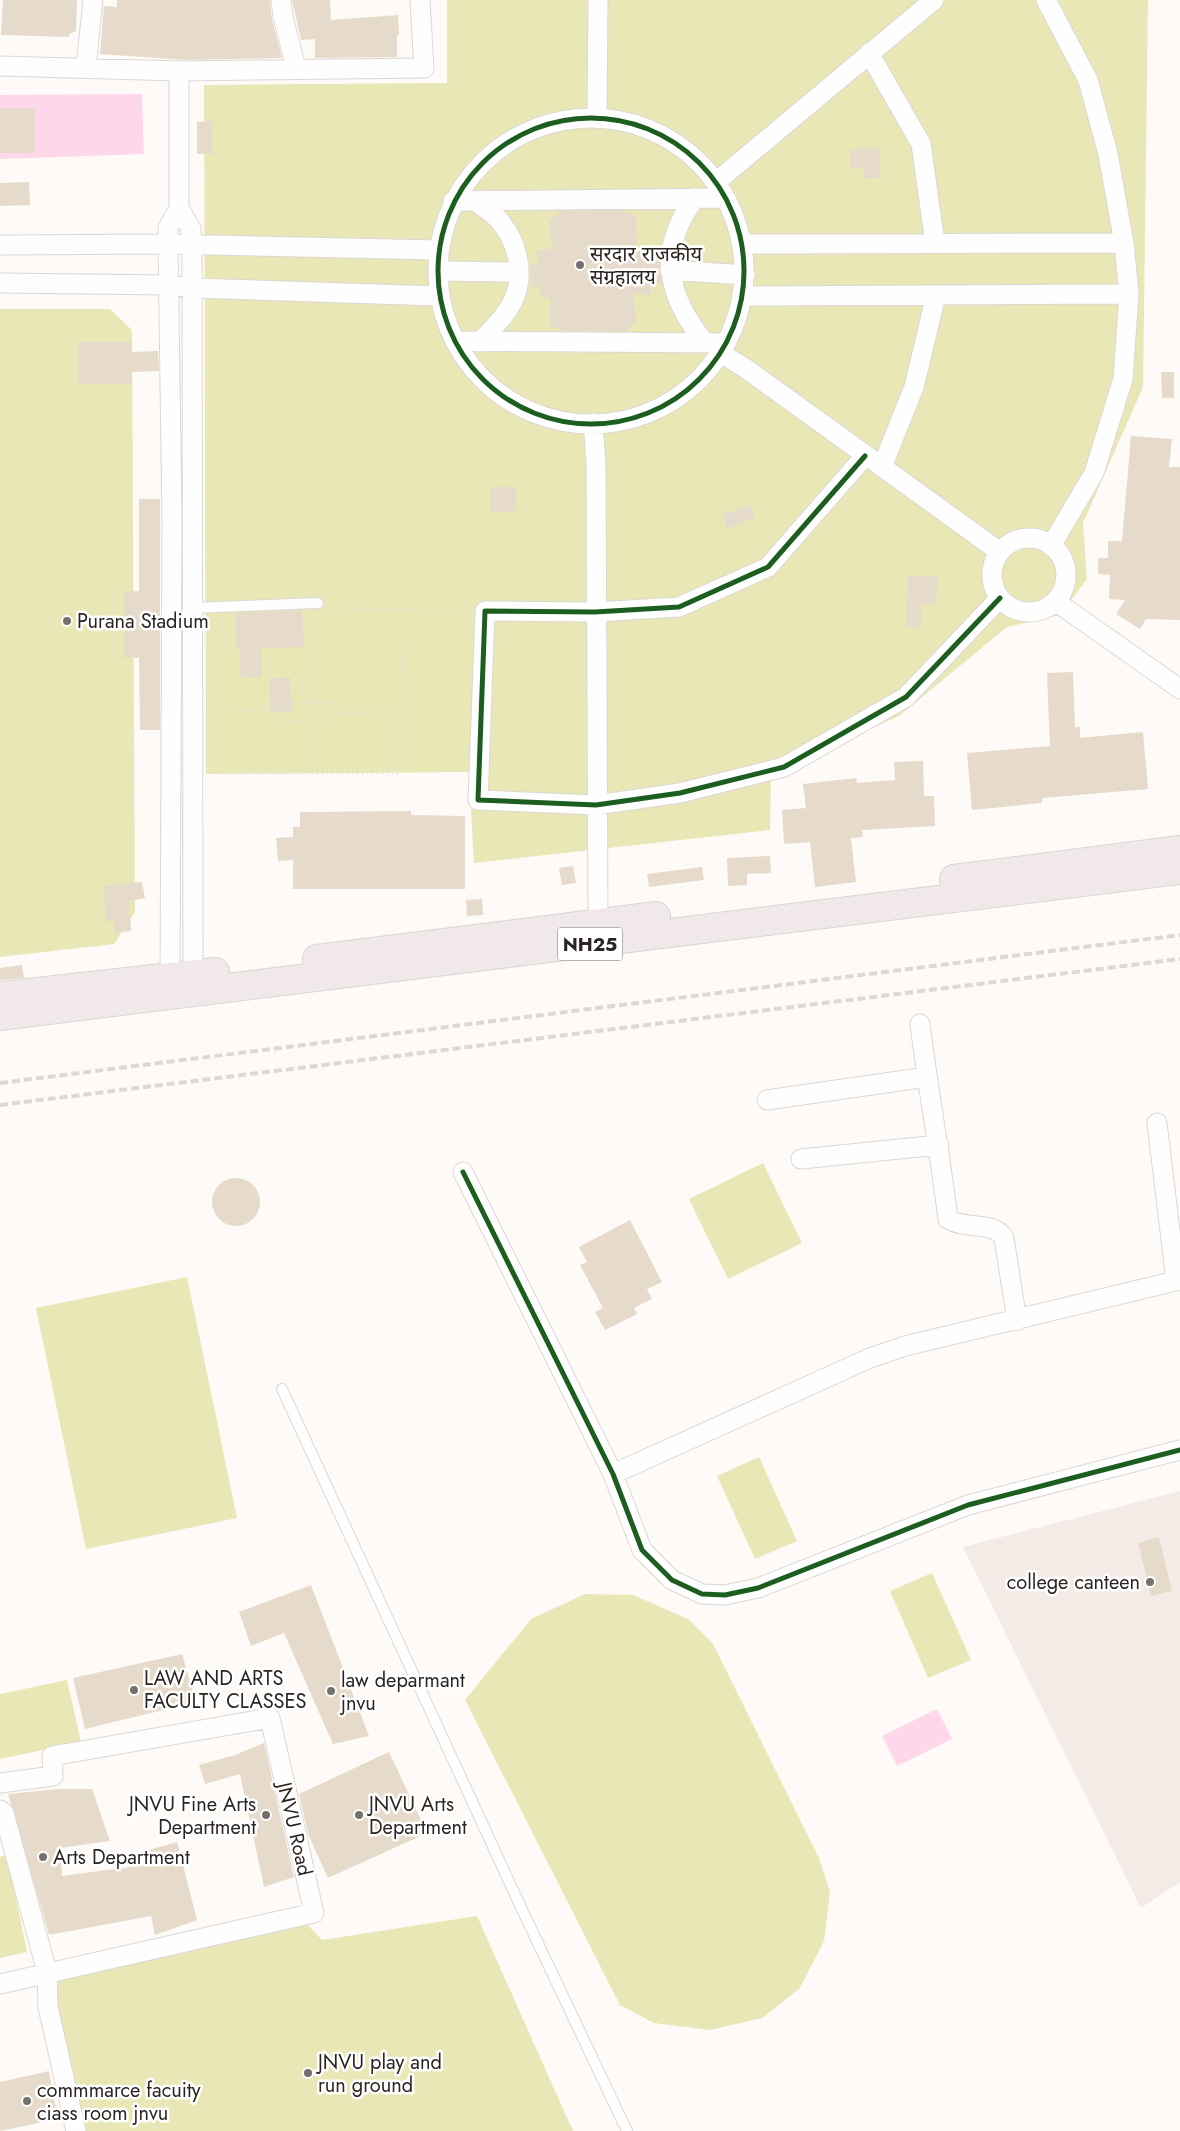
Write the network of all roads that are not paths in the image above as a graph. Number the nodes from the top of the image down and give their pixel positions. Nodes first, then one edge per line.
1 (93, 0) edge
2 (282, 0) edge
3 (420, 0) edge
4 (598, 0) edge
5 (934, 0) edge
6 (1046, 0) edge
7 (868, 53) junction
8 (0, 66) edge
9 (86, 67) junction
10 (296, 68) junction
11 (179, 71) junction
12 (597, 118) junction
13 (720, 190) junction
14 (695, 198) junction
15 (453, 201) junction
16 (475, 201) junction
17 (179, 208) junction
18 (935, 243) junction
19 (1124, 243) junction
20 (168, 244) junction
21 (192, 244) junction
22 (742, 244) junction
23 (0, 245) edge
24 (438, 250) junction
25 (670, 270) junction
26 (438, 271) junction
27 (519, 272) junction
28 (745, 275) junction
29 (0, 283) edge
30 (170, 285) junction
31 (192, 288) junction
32 (1129, 294) junction
33 (936, 295) junction
34 (438, 296) junction
35 (742, 296) junction
36 (456, 341) junction
37 (480, 342) junction
38 (717, 346) junction
39 (593, 423) junction
40 (865, 456) junction
41 (882, 467) junction
42 (1051, 546) junction
43 (1000, 552) junction
44 (1000, 598) junction
45 (1055, 601) junction
46 (314, 603) road end
47 (192, 608) junction
48 (595, 612) junction
49 (1180, 689) edge
50 (596, 805) junction
51 (1180, 850) edge
52 (1180, 870) edge
53 (598, 923) junction
54 (182, 985) junction
55 (0, 996) edge
56 (0, 1016) edge
57 (920, 1024) dead end
58 (926, 1077) junction
59 (767, 1100) dead end
60 (1157, 1123) dead end
61 (940, 1145) junction
62 (801, 1159) dead end
63 (463, 1172) dead end
64 (1178, 1281) edge
65 (1017, 1321) junction
66 (282, 1389) dead end
67 (1180, 1450) edge
68 (614, 1474) junction
69 (0, 1783) edge
70 (0, 1810) edge
71 (47, 1972) junction
72 (0, 1984) edge
73 (76, 2131) edge
74 (627, 2131) edge

1 - 9 street
2 - 10 street
3 - 10 street
4 - 12 street
5 - 7 street
6 - 19 street
7 - 13 street
7 - 18 street
8 - 9 street
9 - 11 street
10 - 11 street
11 - 17 street
12 - 13 street
12 - 15 street
13 - 14 street
13 - 22 street
14 - 16 street
14 - 25 street
15 - 16 street
15 - 24 street
16 - 27 street
17 - 20 street
17 - 21 street
18 - 19 street
18 - 22 street
19 - 32 street
20 - 21 street
20 - 23 street
20 - 30 street
21 - 24 street
21 - 31 street
22 - 28 street
24 - 26 street
25 - 28 street
25 - 38 street
26 - 27 street
26 - 34 street
27 - 37 street
28 - 35 street
29 - 30 street
30 - 31 street
30 - 54 street
31 - 34 street
31 - 47 street
32 - 33 street
32 - 42 street
33 - 35 street
33 - 41 street
34 - 36 street
35 - 38 street
36 - 37 street
36 - 39 street
37 - 38 street
38 - 39 street
38 - 40 street
39 - 48 street
40 - 41 street
40 - 48 street
41 - 43 street
42 - 43 street
42 - 45 street
43 - 44 street
44 - 45 street
44 - 50 street
45 - 49 street
46 - 47 lane
47 - 54 street
48 - 50 street
48 - 50 street
50 - 53 street
51 - 53 main road, NH25
52 - 54 main road, NH25
53 - 54 main road, NH25
54 - 55 main road, NH25
54 - 56 main road, NH25
57 - 58 street
58 - 59 street
58 - 61 street
60 - 64 street
61 - 62 street
61 - 65 street
63 - 68 street
64 - 65 street
65 - 68 street
66 - 74 lane
67 - 68 street
69 - 71 street, JNVU Road
70 - 71 street
71 - 72 street, JNVU Road
71 - 73 street

